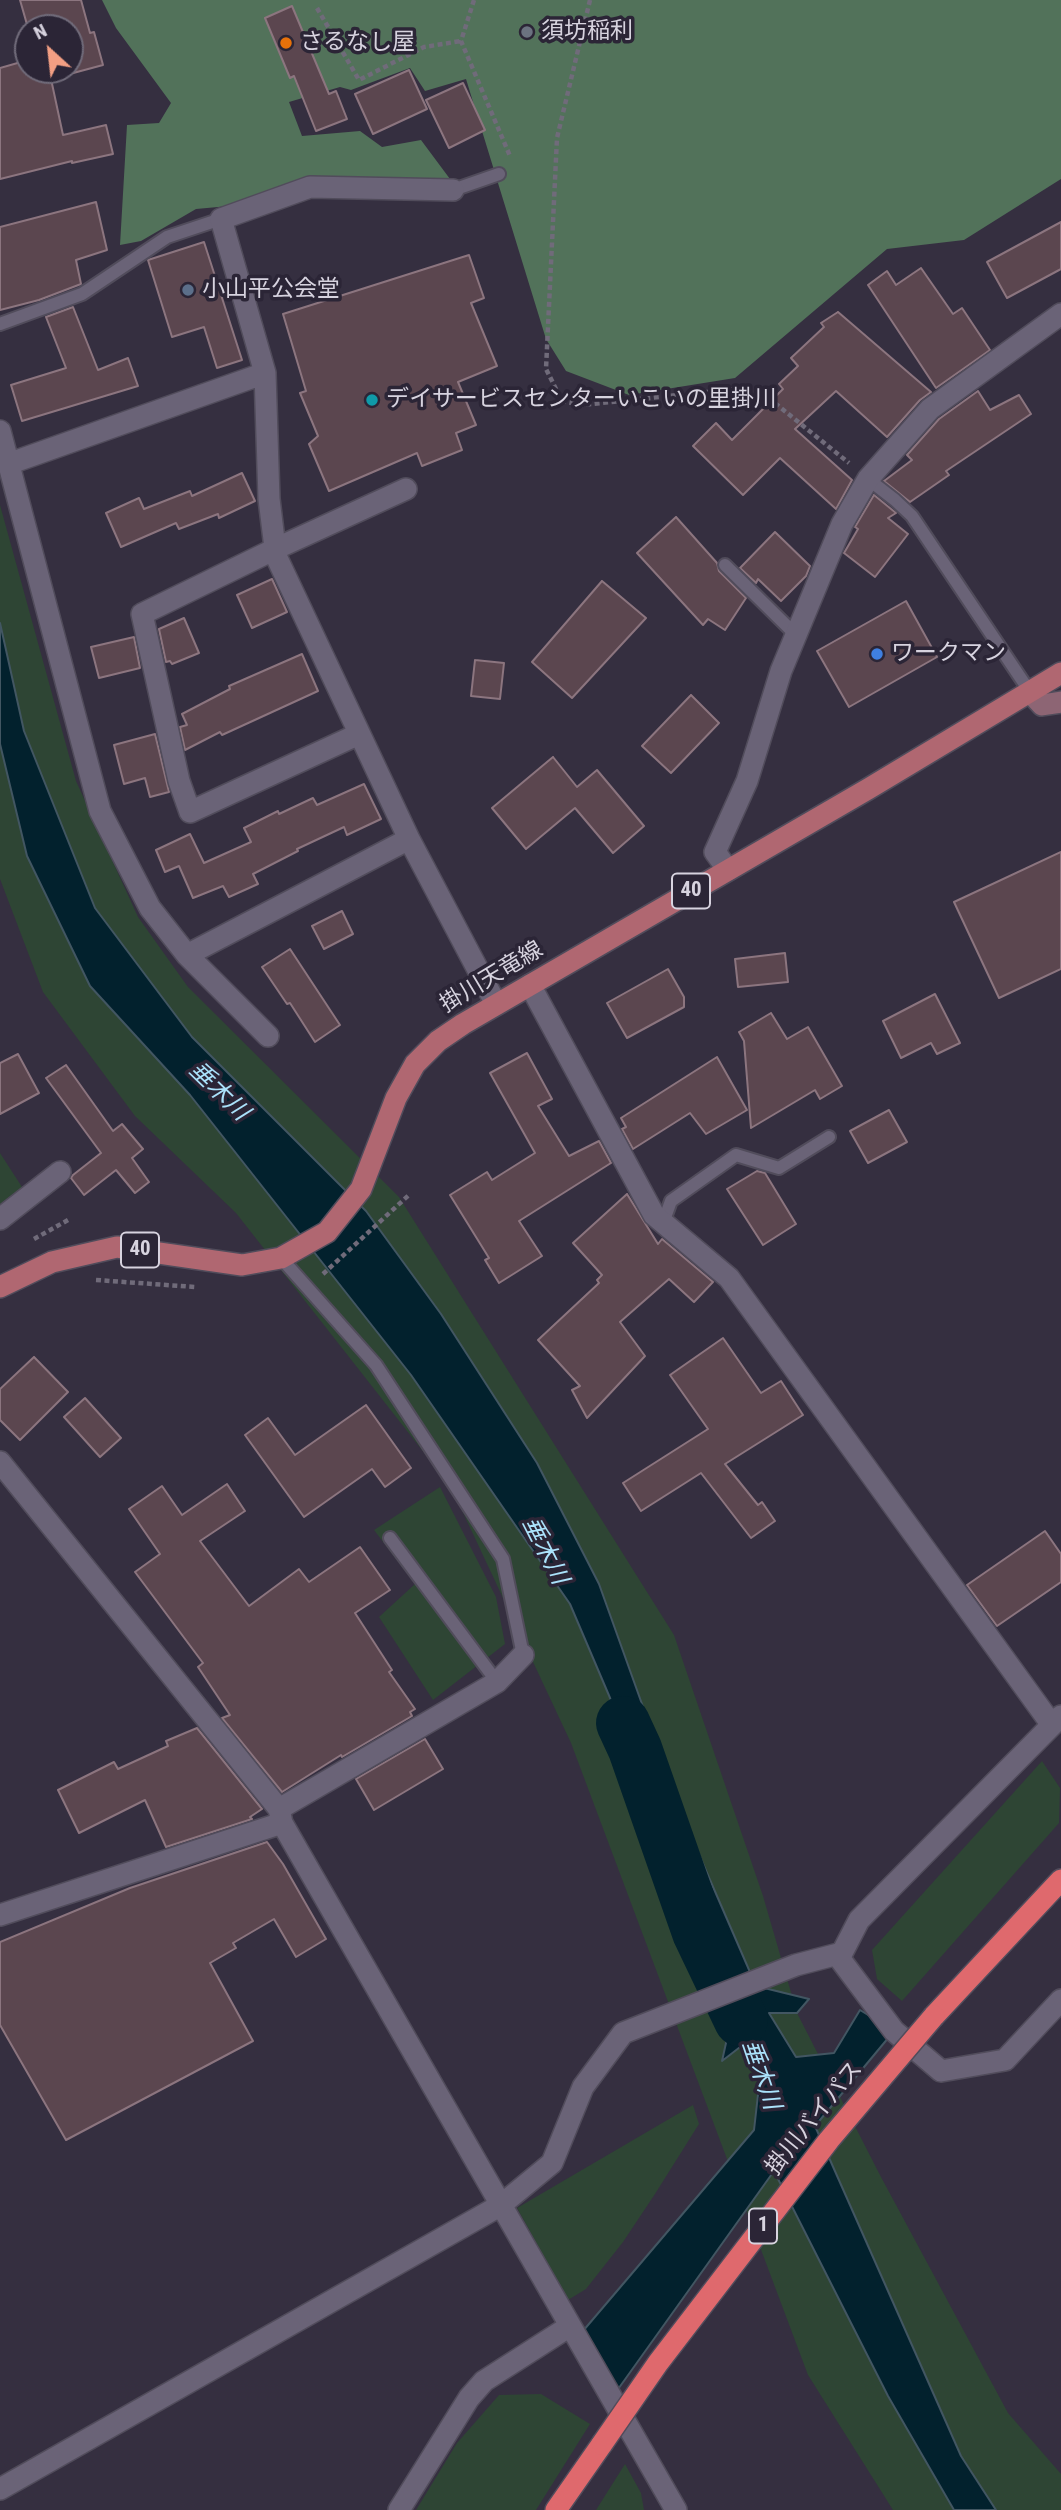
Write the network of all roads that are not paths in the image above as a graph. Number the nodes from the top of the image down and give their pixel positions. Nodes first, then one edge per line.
1 (499, 174) road end
2 (453, 190) joint
3 (221, 219) junction
4 (1061, 314) edge
5 (0, 324) edge
6 (265, 373) junction
7 (0, 431) edge
8 (8, 464) junction
9 (868, 479) junction
10 (406, 489) dead end
11 (275, 549) junction
12 (725, 565) dead end
13 (796, 635) junction
14 (1061, 673) edge
15 (1030, 692) junction
16 (1059, 706) edge
17 (359, 734) junction
18 (409, 839) junction
19 (728, 870) junction
20 (187, 955) junction
21 (530, 985) junction
22 (496, 1004) junction
23 (268, 1036) dead end
24 (828, 1137) dead end
25 (60, 1172) dead end
26 (0, 1219) edge
27 (663, 1223) junction
28 (284, 1256) junction
29 (0, 1287) edge
30 (0, 1462) edge
31 (390, 1538) dead end
32 (523, 1655) joint
33 (497, 1682) junction
34 (1057, 1720) edge
35 (281, 1816) junction
36 (1061, 1880) edge
37 (0, 1915) edge
38 (837, 1955) junction
39 (1061, 2000) edge
40 (501, 2205) junction
41 (570, 2326) junction
42 (0, 2489) edge
43 (668, 2505) edge
44 (399, 2510) edge
45 (556, 2510) edge

1 - 2 lane
2 - 3 street
3 - 5 lane
3 - 6 street
4 - 9 street
6 - 8 street
6 - 11 street
7 - 8 street
8 - 20 street
9 - 13 street
9 - 15 lane
10 - 11 street
11 - 17 street
11 - 17 street
12 - 13 lane
13 - 19 street
14 - 15 main road, 掛川天竜線 / 40
15 - 16 street
15 - 19 main road, 掛川天竜線 / 40
17 - 18 street
18 - 20 street
18 - 22 street
19 - 21 main road, 掛川天竜線 / 40
20 - 23 street
21 - 22 main road, 掛川天竜線 / 40
21 - 27 street
22 - 28 main road, 掛川天竜線 / 40
24 - 27 lane
25 - 26 street
27 - 34 street
28 - 29 main road, 掛川天竜線 / 40
28 - 32 lane
30 - 35 street
31 - 33 lane
32 - 33 street
33 - 35 street
34 - 38 street
35 - 37 street
35 - 40 street
36 - 45 highway, 掛川バイパス / 1, bridge
38 - 39 street
38 - 40 street
40 - 41 street
40 - 42 street
41 - 43 street
41 - 44 street

